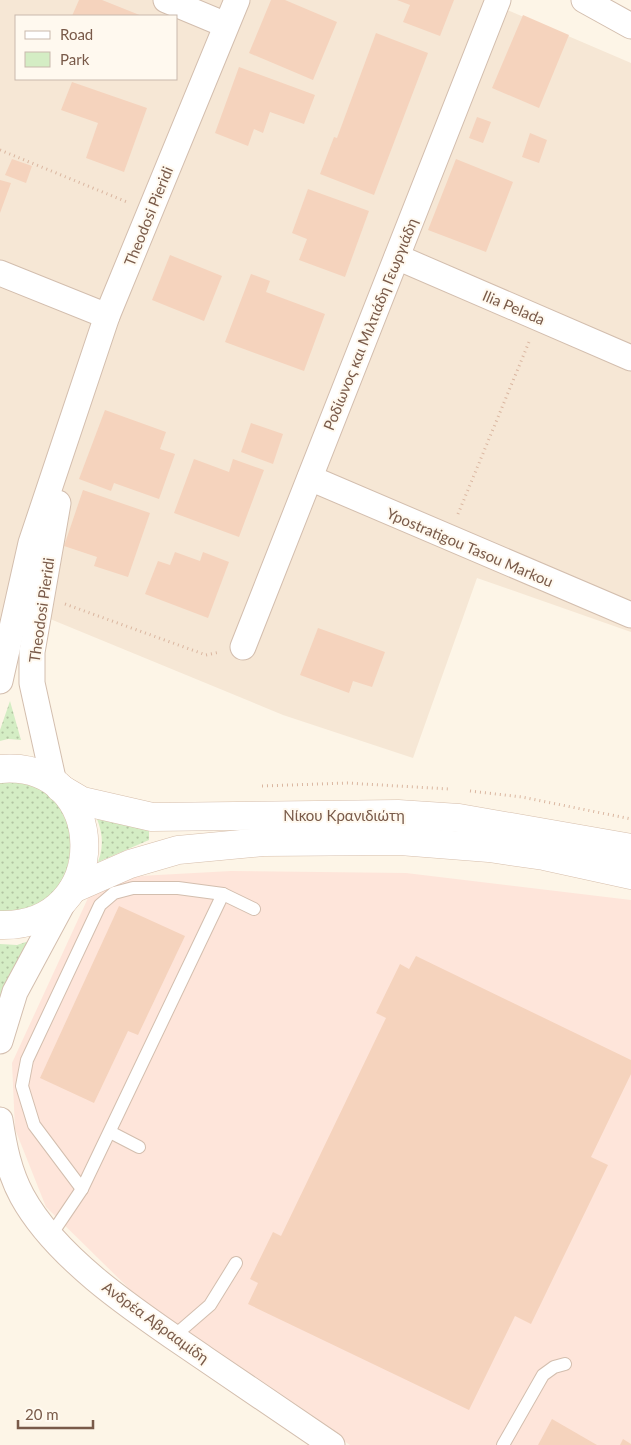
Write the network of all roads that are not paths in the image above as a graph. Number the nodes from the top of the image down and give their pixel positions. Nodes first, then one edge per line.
1 (166, 0) edge
2 (237, 0) edge
3 (498, 0) edge
4 (584, 0) edge
5 (226, 25) junction
6 (631, 26) edge
7 (397, 257) junction
8 (0, 273) edge
9 (107, 316) junction
10 (631, 358) edge
11 (68, 436) junction
12 (310, 478) junction
13 (631, 615) edge
14 (243, 647) road end
15 (0, 681) edge
16 (0, 769) edge
17 (57, 786) junction
18 (631, 848) edge
19 (631, 874) edge
20 (223, 894) junction
21 (68, 895) junction
22 (254, 909) dead end
23 (0, 925) edge
24 (0, 1041) edge
25 (0, 1120) edge
26 (110, 1132) junction
27 (140, 1147) dead end
28 (5, 1170) edge
29 (82, 1189) junction
30 (50, 1235) junction
31 (236, 1263) dead end
32 (172, 1337) junction
33 (565, 1364) dead end
34 (332, 1445) edge
35 (503, 1445) edge

1 - 5 street
2 - 5 street, Theodosi Pieridi
3 - 7 street, Ροδίωνος και Μιλτιάδη Γεωργιάδη
4 - 6 street
5 - 9 street, Theodosi Pieridi
7 - 10 street, Ilia Pelada
7 - 12 street, Ροδίωνος και Μιλτιάδη Γεωργιάδη
8 - 9 street
9 - 11 street, Theodosi Pieridi
11 - 15 street, Theodosi Pieridi
11 - 17 street, Theodosi Pieridi
12 - 13 street, Ypostratigou Tasou Markou
12 - 14 street, Ροδίωνος και Μιλτιάδη Γεωργιάδη
16 - 17 main road, Νίκου Κρανιδιώτη
17 - 18 main road, Νίκου Κρανιδιώτη
17 - 21 main road
19 - 21 main road, Νίκου Κρανιδιώτη
20 - 22 lane
20 - 26 lane
20 - 29 lane
21 - 23 main road, Νίκου Κρανιδιώτη
21 - 24 street
25 - 28 street, Ανδρέα Αβρααμίδη
26 - 27 lane
26 - 29 lane
28 - 30 street, Ανδρέα Αβρααμίδη
29 - 30 lane
30 - 32 street, Ανδρέα Αβρααμίδη
31 - 32 lane
32 - 34 street, Ανδρέα Αβρααμίδη
33 - 35 lane

